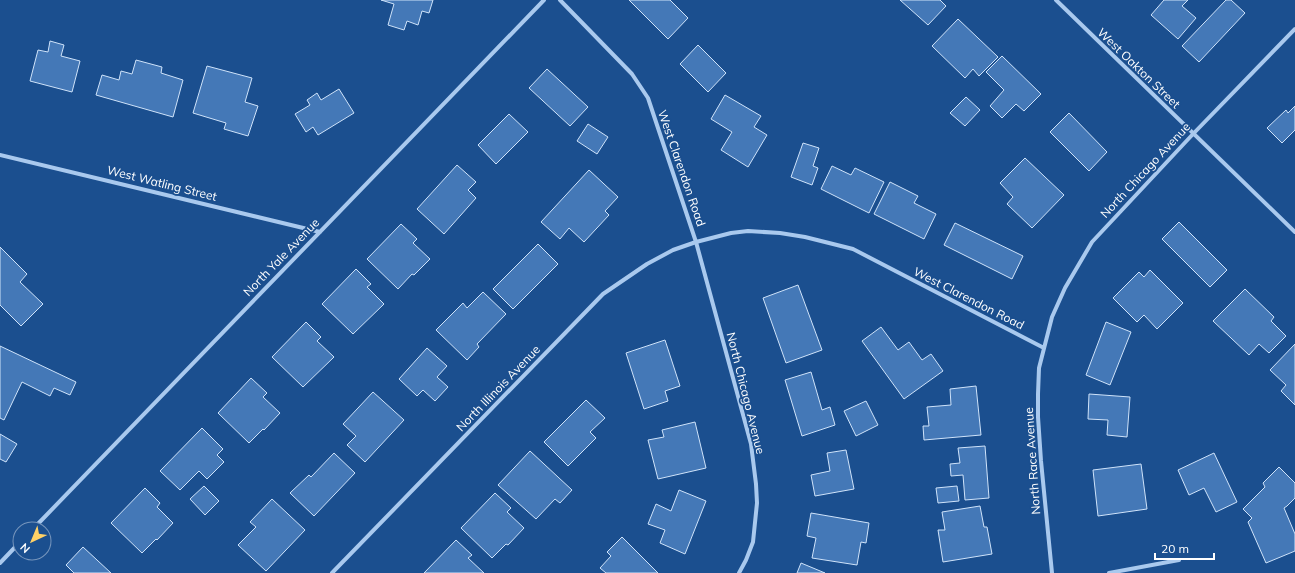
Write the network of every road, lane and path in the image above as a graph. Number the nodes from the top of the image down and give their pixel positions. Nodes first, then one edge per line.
1 (544, 0) edge
2 (560, 0) edge
3 (1056, 0) edge
4 (1295, 29) edge
5 (1193, 134) junction
6 (0, 155) edge
7 (320, 232) junction
8 (1295, 232) edge
9 (696, 242) junction
10 (1044, 348) junction
11 (41, 521) edge
12 (12, 550) edge
13 (1179, 560) dead end
14 (0, 563) edge
15 (332, 573) edge
16 (739, 573) edge
17 (1052, 573) edge
18 (1109, 573) edge

1 - 7 street, North Yale Avenue
2 - 9 street, West Clarendon Road
3 - 5 street, West Oakton Street
4 - 5 street, North Chicago Avenue
5 - 8 street, West Oakton Street
5 - 10 street, North Chicago Avenue
6 - 7 street, West Watling Street
7 - 11 street, North Yale Avenue
9 - 10 street, West Clarendon Road
9 - 15 street, North Illinois Avenue
9 - 16 street, North Chicago Avenue
10 - 17 street, North Race Avenue
12 - 14 street
13 - 18 street

